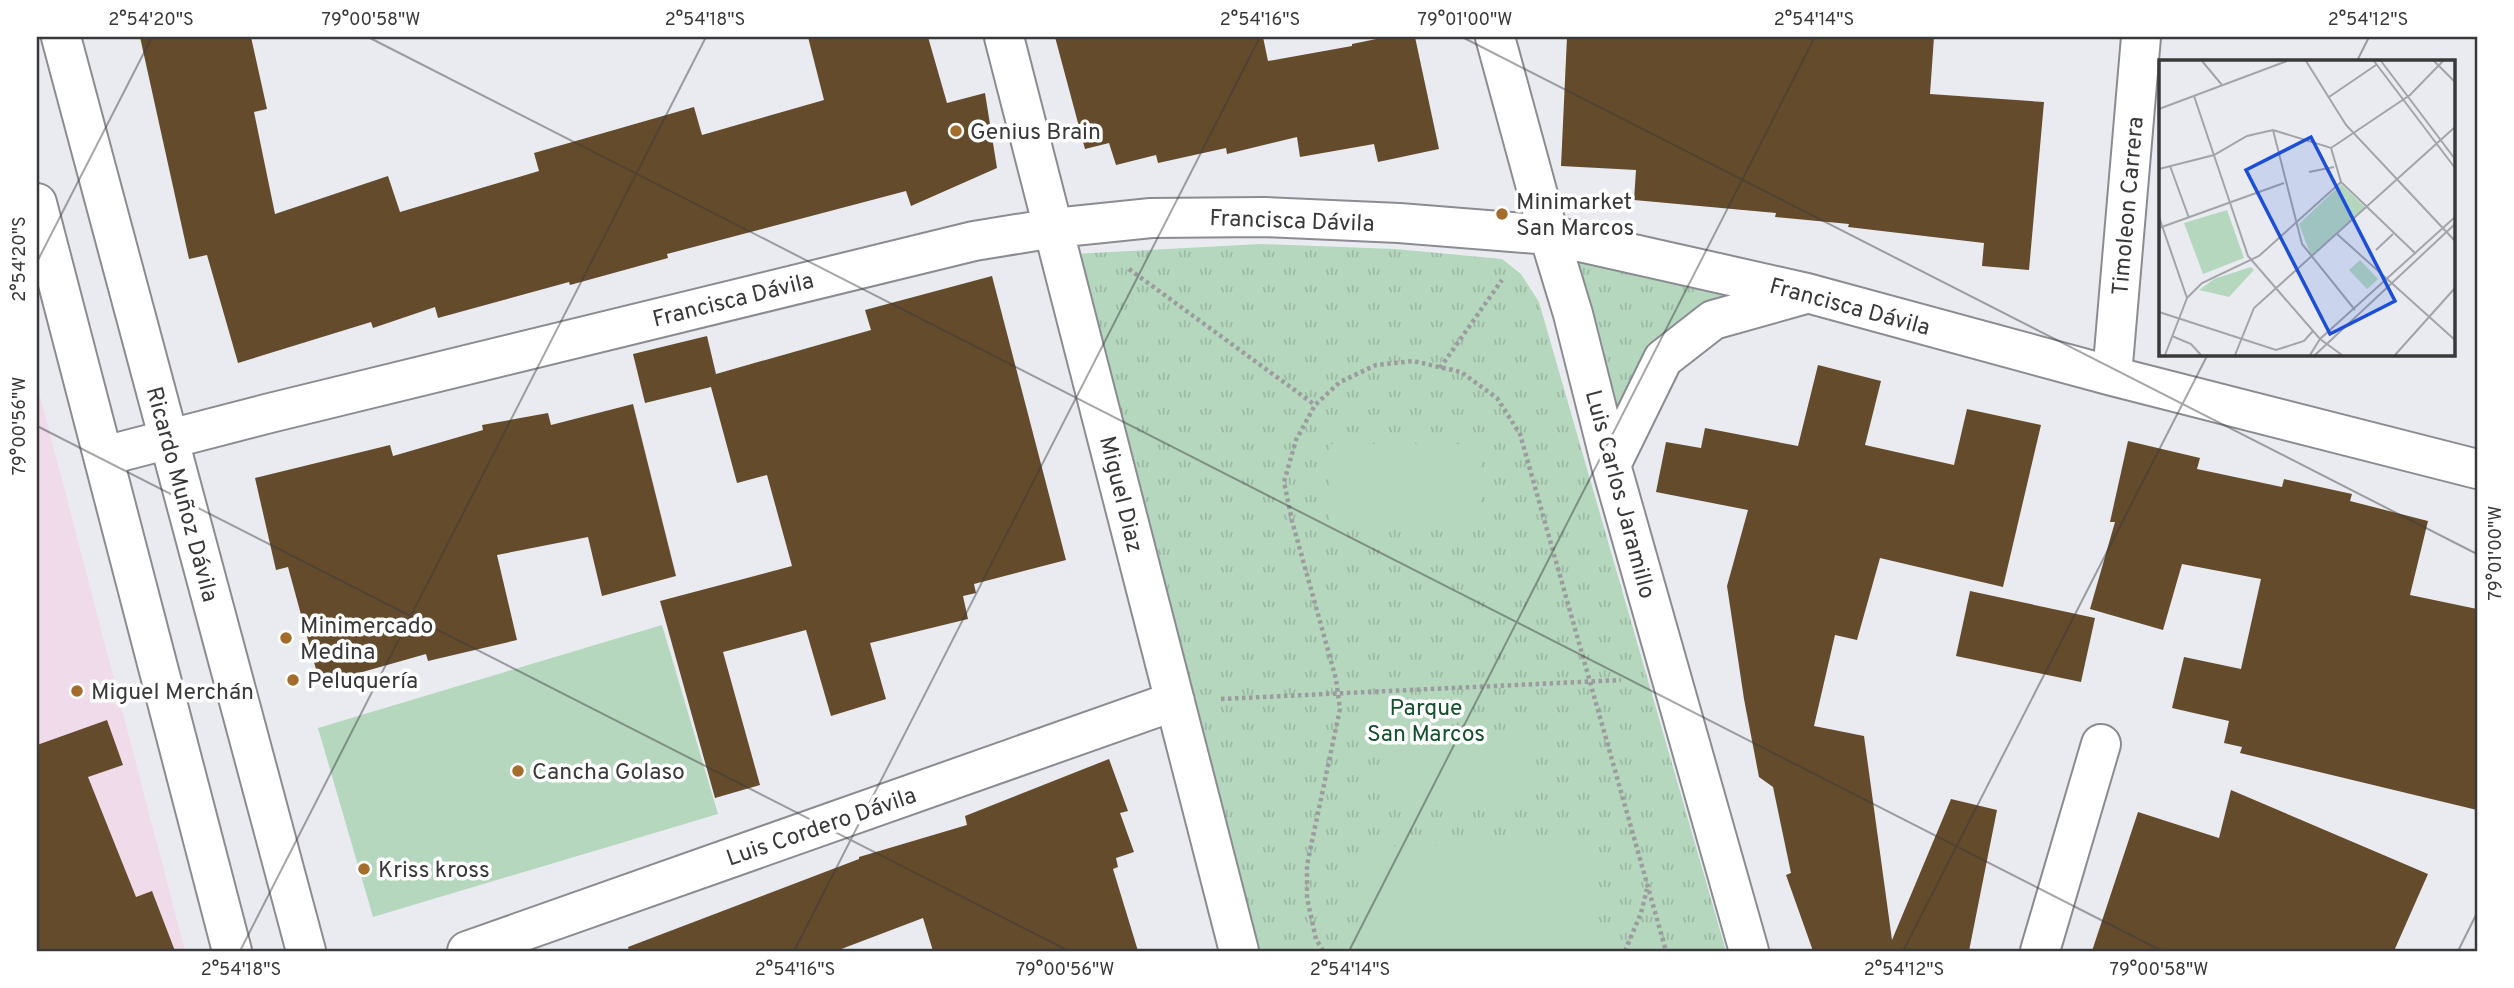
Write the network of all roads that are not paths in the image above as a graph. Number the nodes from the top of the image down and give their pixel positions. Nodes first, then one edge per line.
1 (61, 37) edge
2 (1004, 37) edge
3 (1495, 37) edge
4 (2141, 37) edge
5 (37, 203) edge
6 (1062, 227) junction
7 (1541, 235) junction
8 (1807, 293) junction
9 (2112, 376) junction
10 (168, 441) junction
11 (104, 456) junction
12 (1611, 465) junction
13 (2477, 469) edge
14 (1175, 701) junction
15 (2101, 744) dead end
16 (232, 951) edge
17 (306, 951) edge
18 (467, 951) edge
19 (1239, 951) edge
20 (1749, 951) edge
21 (2040, 951) edge

1 - 10 street, Ricardo Muñoz Dávila
2 - 6 street, Miguel Diaz
3 - 7 street, Luis Carlos Jaramillo
4 - 9 street, Timoleon Carrera
5 - 11 street
6 - 7 street, Francisca Dávila
6 - 10 street, Francisca Dávila
6 - 14 street, Miguel Diaz
7 - 8 street, Francisca Dávila
7 - 12 street, Luis Carlos Jaramillo
8 - 9 street, Francisca Dávila
8 - 12 street
9 - 13 street, Francisca Dávila
10 - 11 street, Francisca Dávila
10 - 17 street, Ricardo Muñoz Dávila
11 - 16 street
12 - 20 street, Luis Carlos Jaramillo
14 - 18 street, Luis Cordero Dávila
14 - 19 street, Miguel Diaz
15 - 21 street

